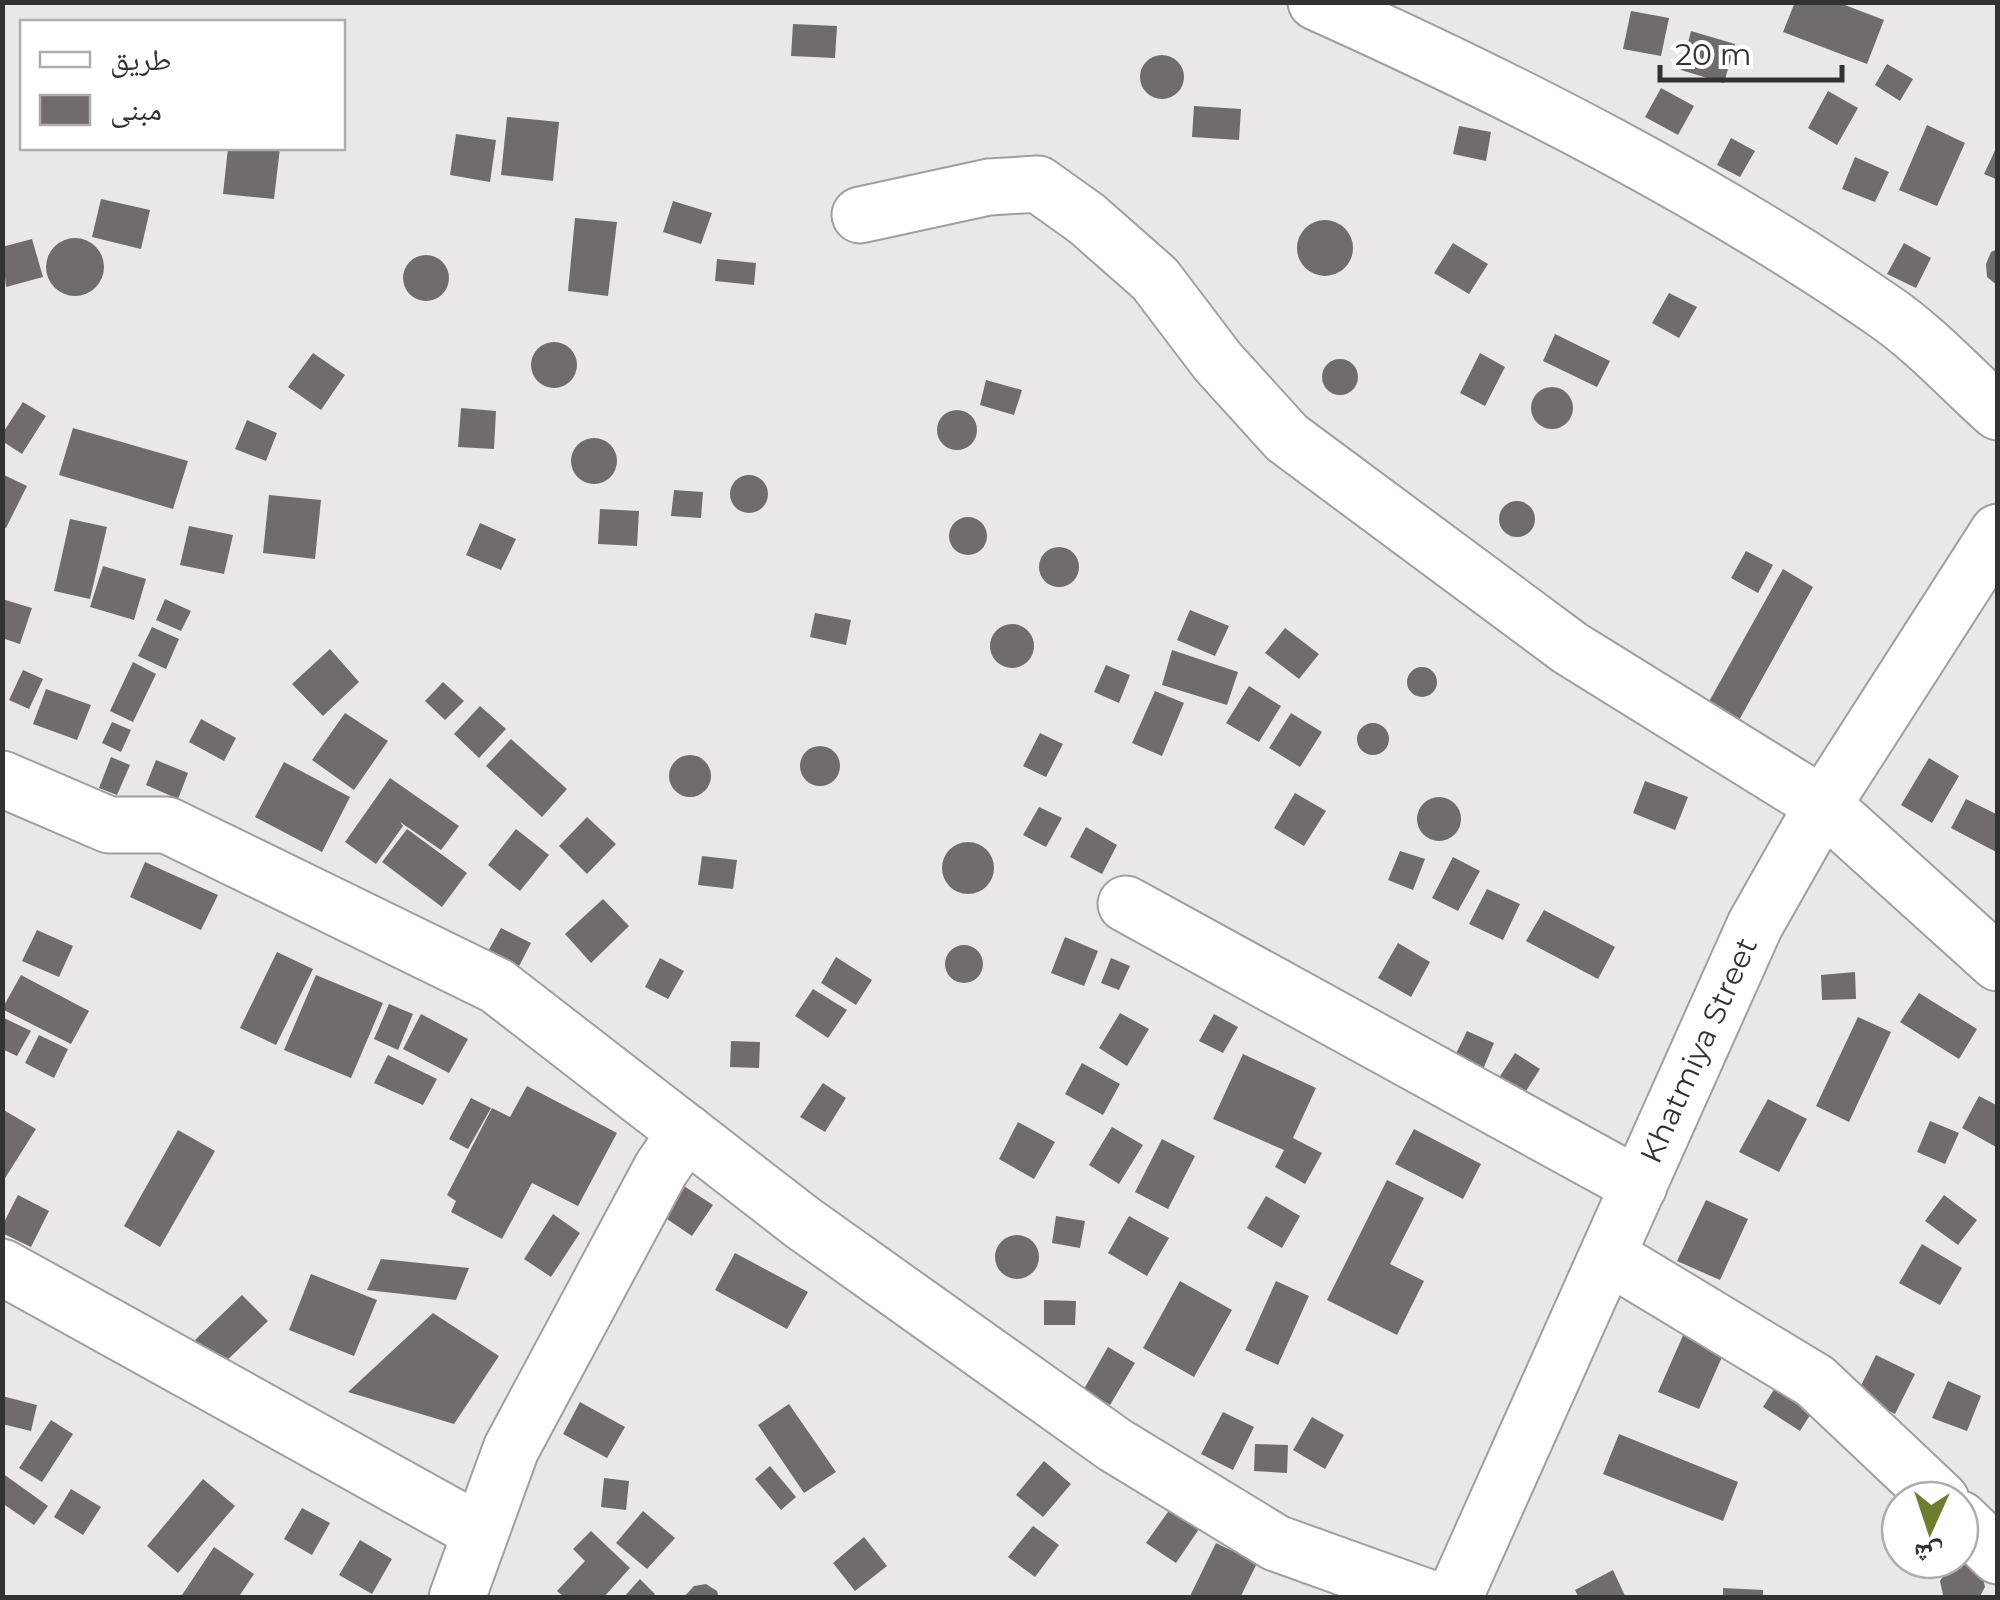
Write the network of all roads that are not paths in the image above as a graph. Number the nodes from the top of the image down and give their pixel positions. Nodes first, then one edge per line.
1 (1316, 2) edge
2 (860, 215) dead end
3 (1998, 412) edge
4 (1998, 532) edge
5 (2, 779) edge
6 (1823, 805) junction
7 (1126, 904) dead end
8 (1998, 963) edge
9 (686, 1132) junction
10 (1639, 1186) junction
11 (1608, 1256) junction
12 (2, 1267) edge
13 (1919, 1480) edge
14 (480, 1532) junction
15 (1980, 1538) edge
16 (1998, 1556) edge
17 (457, 1598) edge
18 (1429, 1598) edge
19 (1454, 1598) edge

1 - 3 street
2 - 6 street
4 - 6 street, Khatmiya Street
5 - 9 street
6 - 8 street
6 - 10 street, Khatmiya Street
7 - 10 street
9 - 14 street
9 - 18 street
10 - 11 street, Khatmiya Street
11 - 13 street
11 - 19 street, Khatmiya Street
12 - 14 street
14 - 17 street
15 - 16 street

